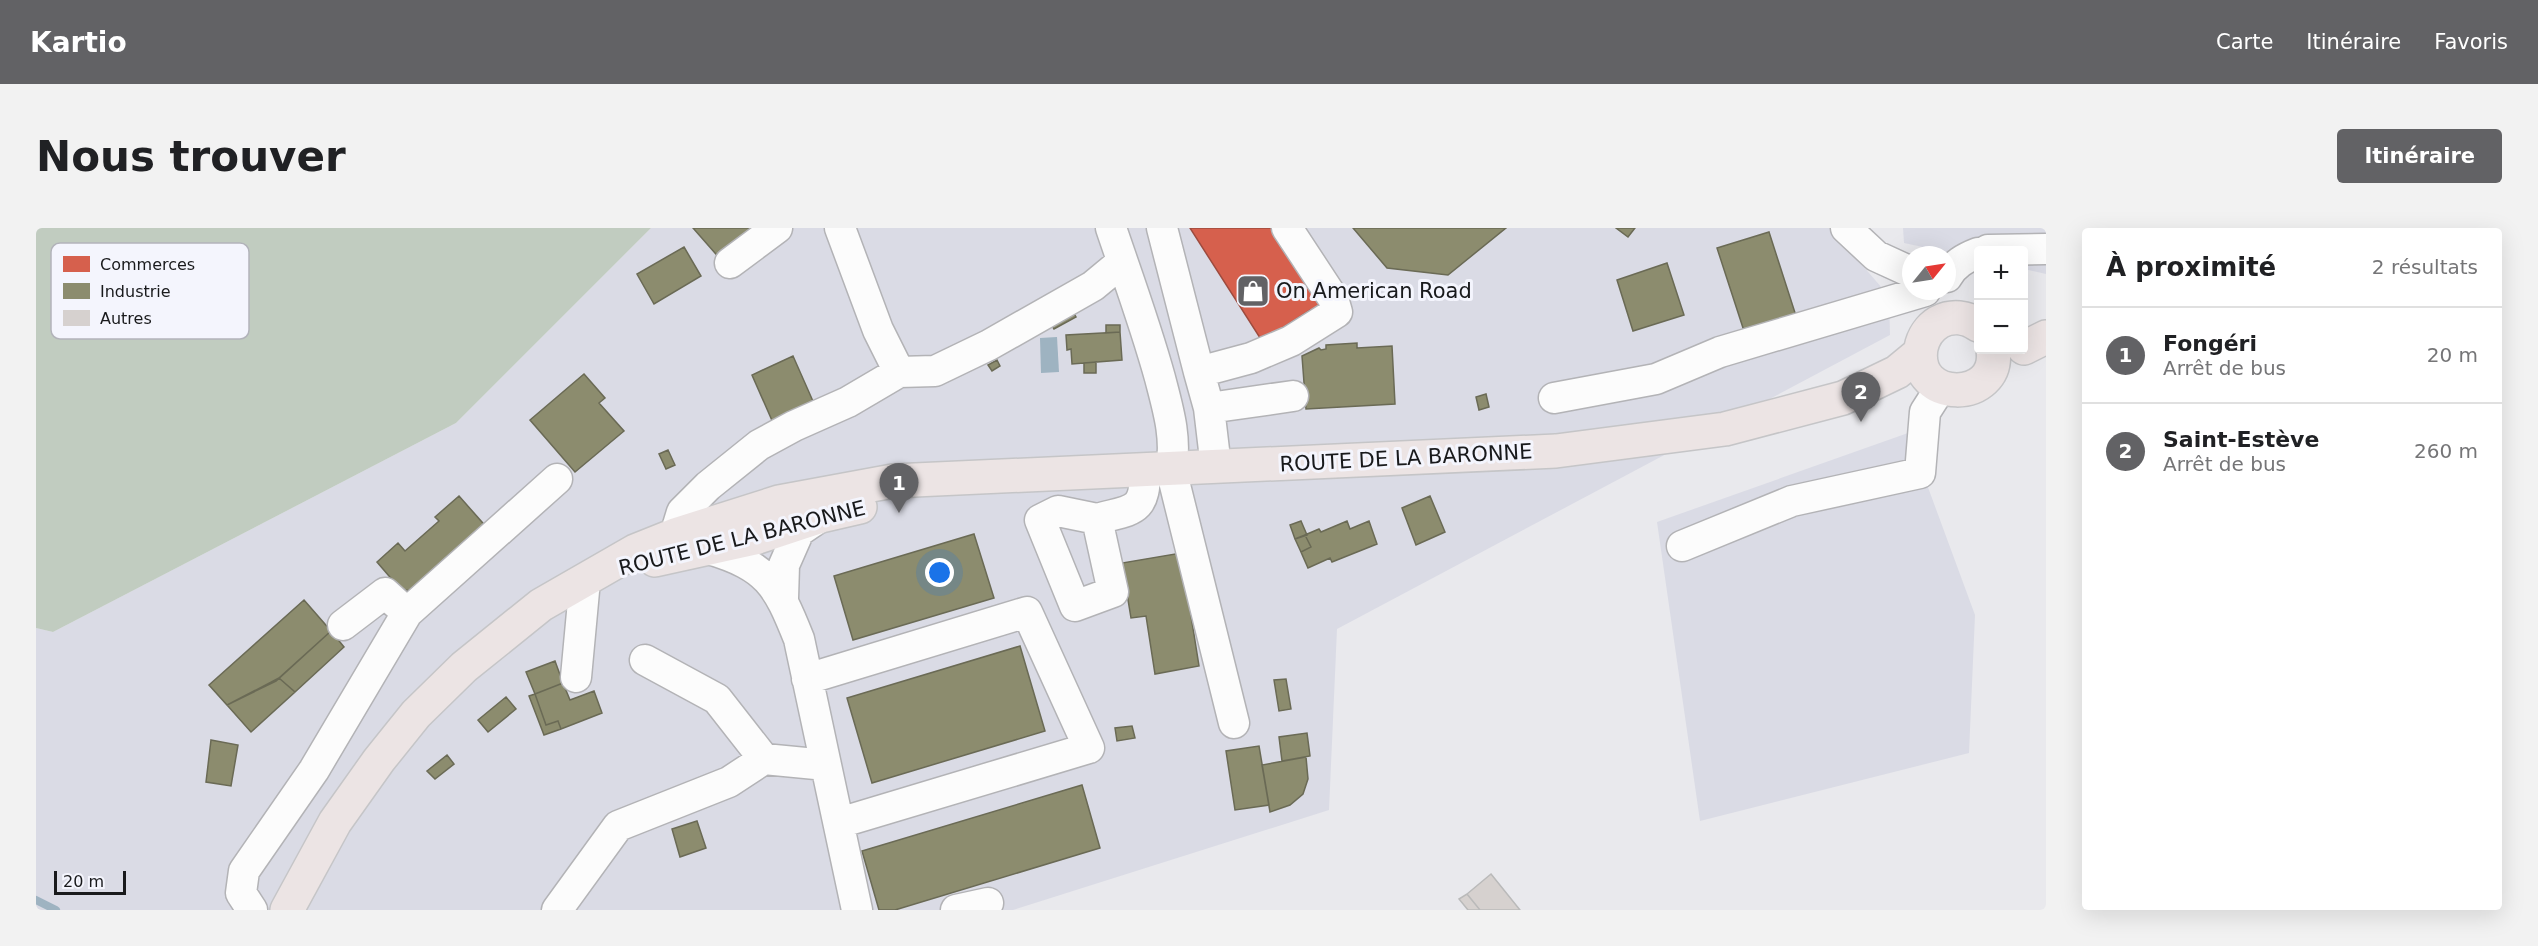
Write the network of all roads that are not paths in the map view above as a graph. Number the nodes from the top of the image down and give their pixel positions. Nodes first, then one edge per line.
1 (777, 228) edge
2 (840, 228) edge
3 (1111, 228) edge
4 (1162, 228) edge
5 (1287, 228) edge
6 (1846, 228) edge
7 (2028, 249) edge
8 (2046, 249) edge
9 (1974, 254) edge
10 (1122, 262) junction
11 (730, 263) dead end
12 (1956, 266) edge
13 (1902, 268) edge
14 (1902, 298) edge
15 (1945, 305) edge
16 (1974, 323) edge
17 (2028, 331) edge
18 (2046, 332) edge
19 (2046, 337) edge
20 (2028, 346) edge
21 (1920, 353) junction
22 (1993, 358) edge
23 (898, 372) junction
24 (1199, 372) junction
25 (1939, 386) junction
26 (1293, 396) dead end
27 (1554, 398) dead end
28 (1843, 398) junction
29 (1209, 408) junction
30 (1216, 467) junction
31 (1158, 470) junction
32 (557, 479) dead end
33 (963, 479) junction
34 (779, 502) junction
35 (821, 516) junction
36 (1097, 519) dead end
37 (675, 535) junction
38 (755, 538) junction
39 (1682, 546) dead end
40 (709, 549) junction
41 (584, 580) junction
42 (774, 587) junction
43 (407, 613) junction
44 (343, 625) dead end
45 (645, 660) dead end
46 (576, 677) dead end
47 (807, 678) junction
48 (1234, 723) dead end
49 (764, 759) junction
50 (826, 765) junction
51 (839, 823) junction
52 (988, 903) dead end
53 (252, 910) edge
54 (287, 910) edge
55 (557, 910) edge
56 (857, 910) edge
57 (956, 910) edge

1 - 11 street
2 - 23 street
3 - 10 street
4 - 24 street
5 - 24 street
6 - 13 street
7 - 8 street
9 - 12 street
10 - 23 street
10 - 31 street
14 - 27 street
15 - 16 main road
15 - 21 main road
17 - 18 main road
19 - 20 main road
21 - 25 main road
21 - 28 main road, ROUTE DE LA BARONNE
22 - 25 main road, ROUTE DE LA BARONNE
23 - 37 street
24 - 29 street
25 - 28 main road, ROUTE DE LA BARONNE
25 - 39 street
26 - 29 street
28 - 30 main road, ROUTE DE LA BARONNE
29 - 30 street
30 - 31 main road, ROUTE DE LA BARONNE
31 - 33 main road, ROUTE DE LA BARONNE
31 - 36 street
31 - 48 street
32 - 43 street
33 - 34 main road, ROUTE DE LA BARONNE
33 - 35 main road, ROUTE DE LA BARONNE
34 - 37 main road, ROUTE DE LA BARONNE
34 - 38 street
35 - 38 main road, ROUTE DE LA BARONNE
35 - 42 street
37 - 41 main road, ROUTE DE LA BARONNE
38 - 40 main road, ROUTE DE LA BARONNE
38 - 42 street
40 - 41 main road, ROUTE DE LA BARONNE
40 - 42 street
41 - 46 street
41 - 54 main road, ROUTE DE LA BARONNE
42 - 47 street
43 - 44 street
43 - 53 street
45 - 49 street
47 - 50 street
47 - 51 street
49 - 50 street
49 - 55 street
50 - 51 street
51 - 56 street
52 - 57 street

